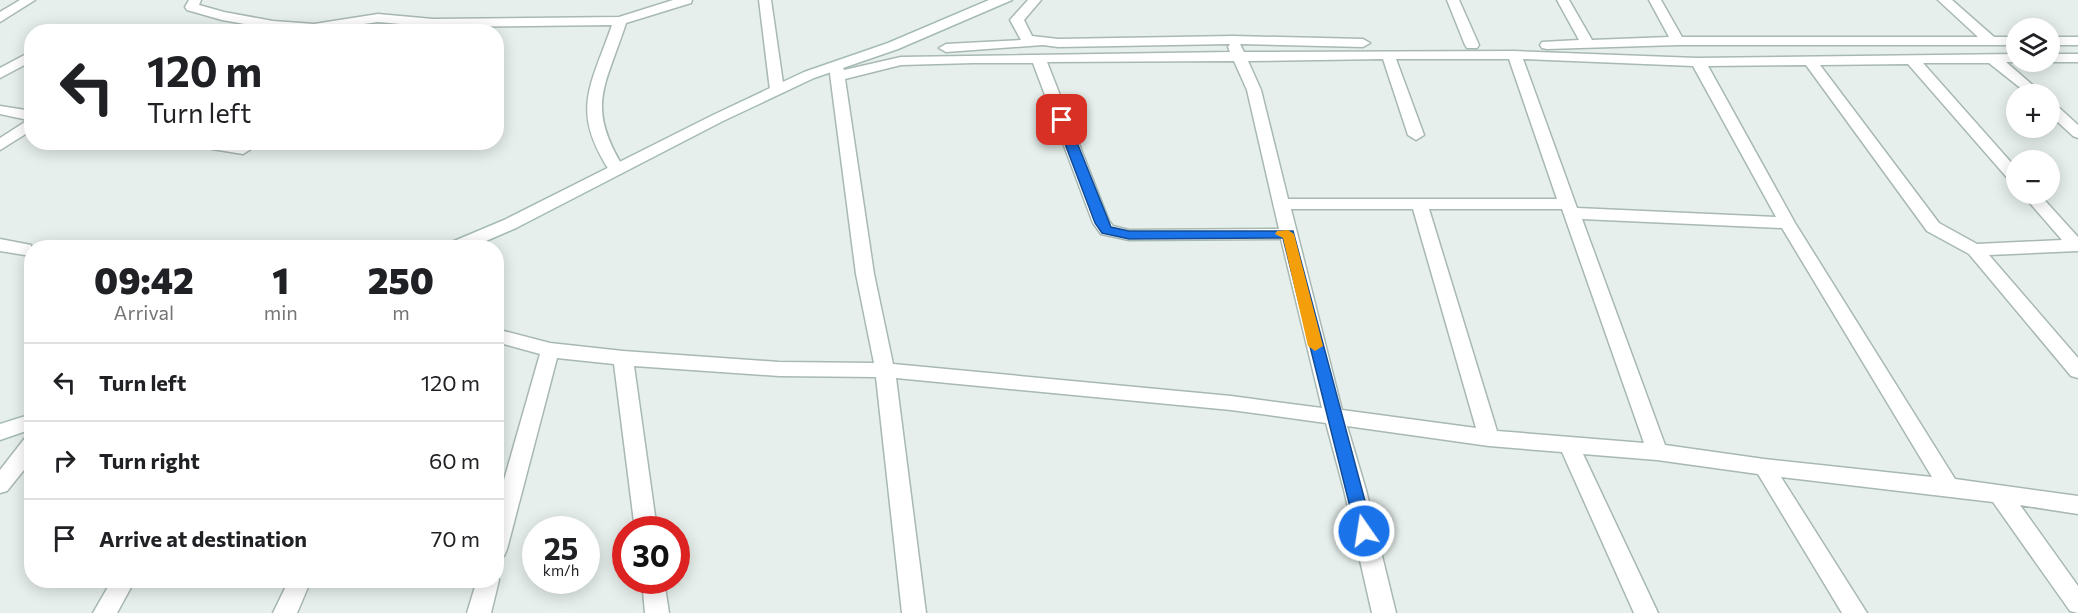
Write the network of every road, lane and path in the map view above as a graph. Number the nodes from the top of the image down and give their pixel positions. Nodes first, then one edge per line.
1 (29, 0) edge
2 (195, 0) edge
3 (686, 0) edge
4 (765, 0) edge
5 (1035, 0) edge
6 (1453, 0) edge
7 (1563, 0) edge
8 (1655, 0) edge
9 (1944, 0) edge
10 (996, 1) edge
11 (0, 18) edge
12 (620, 21) junction
13 (267, 24) edge
14 (340, 24) edge
15 (1678, 41) junction
16 (1991, 41) junction
17 (2006, 41) edge
18 (2060, 41) edge
19 (2078, 41) edge
20 (1058, 43) junction
21 (1588, 44) junction
22 (1472, 45) junction
23 (1235, 48) junction
24 (872, 53) junction
25 (1388, 55) junction
26 (1514, 55) junction
27 (1038, 58) junction
28 (1992, 58) junction
29 (2006, 58) edge
30 (2060, 58) edge
31 (2078, 58) edge
32 (1912, 59) junction
33 (24, 60) edge
34 (1810, 61) junction
35 (1697, 62) junction
36 (837, 71) junction
37 (0, 74) edge
38 (2024, 84) edge
39 (777, 90) junction
40 (0, 110) edge
41 (24, 114) edge
42 (2060, 116) edge
43 (24, 128) edge
44 (2078, 133) edge
45 (1416, 135) dead end
46 (0, 145) edge
47 (2006, 166) edge
48 (617, 170) junction
49 (1282, 204) junction
50 (2039, 204) edge
51 (1420, 205) junction
52 (1569, 208) junction
53 (1787, 223) junction
54 (1288, 234) junction
55 (472, 240) edge
56 (0, 245) edge
57 (2077, 245) edge
58 (24, 249) edge
59 (1975, 250) junction
60 (504, 337) edge
61 (550, 350) junction
62 (623, 358) junction
63 (885, 370) junction
64 (2078, 371) edge
65 (1336, 417) junction
66 (24, 424) edge
67 (0, 432) edge
68 (1489, 438) junction
69 (1569, 446) junction
70 (1657, 452) junction
71 (24, 454) edge
72 (1764, 467) junction
73 (0, 485) edge
74 (1949, 487) junction
75 (2000, 495) junction
76 (2078, 505) edge
77 (644, 516) edge
78 (504, 520) edge
79 (119, 588) edge
80 (296, 588) edge
81 (486, 588) edge
82 (654, 594) edge
83 (2078, 604) edge
84 (105, 613) edge
85 (285, 613) edge
86 (479, 613) edge
87 (657, 613) edge
88 (914, 613) edge
89 (1384, 613) edge
90 (1646, 613) edge
91 (1855, 613) edge

1 - 11 street
2 - 13 street
3 - 12 street
4 - 39 street
5 - 20 street
6 - 22 street
7 - 21 street
8 - 15 street
9 - 16 street
10 - 24 street
12 - 14 street
12 - 48 street
15 - 16 street
15 - 21 street
16 - 17 street
18 - 19 street
20 - 23 street
20 - 24 street
21 - 22 street
22 - 23 street
23 - 25 street
23 - 27 street
23 - 49 street
24 - 36 street
25 - 26 street
25 - 45 street
26 - 35 street
26 - 52 street
27 - 36 street
27 - 54 street
28 - 29 street
28 - 32 street
28 - 38 street
30 - 31 street
32 - 34 street
32 - 47 street
33 - 37 street
34 - 35 street
34 - 59 street
35 - 53 street
36 - 39 street
36 - 63 street
39 - 48 street
40 - 41 street
42 - 44 street
43 - 46 street
48 - 55 street
49 - 51 street
49 - 54 street
50 - 57 street
51 - 52 street
51 - 68 street
52 - 53 street
52 - 70 street
53 - 74 street
54 - 65 street
56 - 58 street
57 - 59 street
59 - 64 street
60 - 61 street
61 - 62 street
61 - 78 street
62 - 63 street
62 - 77 street
63 - 65 street
63 - 88 street
65 - 68 street
65 - 89 street
66 - 67 street
68 - 69 street
69 - 70 street
69 - 90 street
70 - 72 street
71 - 73 street
72 - 74 street
72 - 91 street
74 - 75 street
75 - 76 street
75 - 83 street
79 - 84 street
80 - 85 street
81 - 86 street
82 - 87 street

